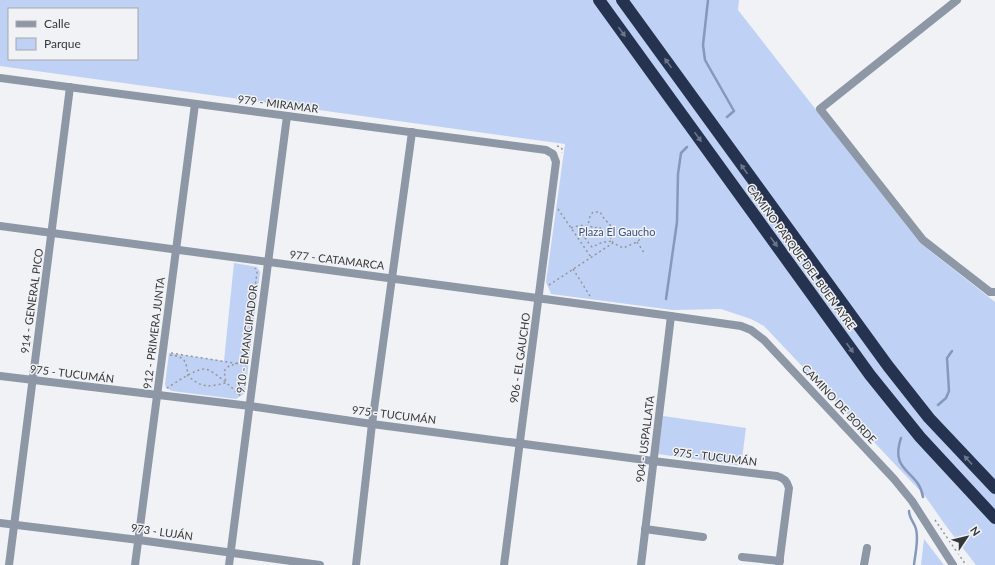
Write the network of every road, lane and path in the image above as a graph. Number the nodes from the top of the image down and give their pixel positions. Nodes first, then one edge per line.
1 (599, 0) edge
2 (622, 0) edge
3 (957, 0) edge
4 (0, 78) edge
5 (70, 87) junction
6 (194, 104) junction
7 (287, 116) junction
8 (412, 132) junction
9 (553, 150) junction
10 (561, 158) dead end
11 (555, 213) dead end
12 (588, 225) junction
13 (0, 226) edge
14 (571, 228) junction
15 (595, 229) junction
16 (52, 232) junction
17 (602, 233) junction
18 (647, 233) dead end
19 (610, 236) junction
20 (612, 240) junction
21 (637, 242) junction
22 (613, 243) junction
23 (176, 250) junction
24 (645, 254) dead end
25 (591, 257) junction
26 (268, 263) junction
27 (255, 268) dead end
28 (573, 269) junction
29 (392, 278) junction
30 (546, 287) dead end
31 (995, 292) edge
32 (584, 297) dead end
33 (539, 299) junction
34 (671, 316) junction
35 (238, 364) junction
36 (248, 365) dead end
37 (0, 376) edge
38 (188, 376) junction
39 (32, 380) junction
40 (226, 383) junction
41 (166, 388) dead end
42 (158, 395) junction
43 (241, 396) dead end
44 (250, 406) junction
45 (372, 424) junction
46 (520, 443) junction
47 (653, 461) junction
48 (995, 488) edge
49 (932, 516) dead end
50 (995, 518) edge
51 (0, 523) edge
52 (14, 525) junction
53 (645, 529) junction
54 (703, 537) dead end
55 (139, 540) junction
56 (867, 548) dead end
57 (231, 552) junction
58 (742, 557) dead end
59 (780, 563) edge
60 (9, 565) edge
61 (135, 565) edge
62 (229, 565) edge
63 (320, 565) edge
64 (356, 565) edge
65 (504, 565) edge
66 (641, 565) edge
67 (864, 565) edge
68 (953, 565) edge
69 (966, 565) edge

1 -> 50 highway, CAMINO PARQUE DEL BUEN AYRE
48 -> 2 highway, CAMINO PARQUE DEL BUEN AYRE
3 - 31 street
4 - 5 street, 979 - MIRAMAR
5 - 6 street, 979 - MIRAMAR
5 - 16 street, 914 - GENERAL PICO
6 - 7 street, 979 - MIRAMAR
6 - 23 street, 912 - PRIMERA JUNTA
7 - 8 street, 979 - MIRAMAR
7 - 26 street, 910 - EMANCIPADOR
8 - 9 street, 979 - MIRAMAR
8 - 29 street
9 - 10 path
9 - 33 street, 906 - EL GAUCHO
11 - 14 path
12 - 14 path
12 - 15 path
12 - 19 path
12 - 20 path
13 - 16 street, 977 - CATAMARCA
14 - 25 path
15 - 17 path
15 - 17 path
16 - 23 street, 977 - CATAMARCA
16 - 39 street, 914 - GENERAL PICO
17 - 19 path
18 - 21 path
19 - 20 path
20 - 22 path
21 - 22 path
21 - 24 path
22 - 25 path
23 - 26 street, 977 - CATAMARCA
23 - 42 street, 912 - PRIMERA JUNTA
25 - 28 path
26 - 29 street, 977 - CATAMARCA
26 - 44 street, 910 - EMANCIPADOR
27 - 35 path
28 - 30 path
28 - 32 path
29 - 33 street, 977 - CATAMARCA
29 - 45 street
33 - 34 street, 977 - CATAMARCA
33 - 46 street, 906 - EL GAUCHO
34 - 47 street, 904 - USPALLATA
34 - 68 street, CAMINO DE BORDE
35 - 36 path
35 - 38 path
35 - 40 path
37 - 39 street, 975 - TUCUMÁN
38 - 40 path
38 - 40 path
38 - 41 path
39 - 42 street, 975 - TUCUMÁN
39 - 52 street, 914 - GENERAL PICO
40 - 43 path
42 - 44 street, 975 - TUCUMÁN
42 - 55 street, 912 - PRIMERA JUNTA
44 - 45 street, 975 - TUCUMÁN
44 - 57 street, 910 - EMANCIPADOR
45 - 46 street, 975 - TUCUMÁN
45 - 64 street
46 - 47 street, 975 - TUCUMÁN
46 - 65 street, 906 - EL GAUCHO
47 - 53 street, 904 - USPALLATA
47 - 59 street, 975 - TUCUMÁN
49 - 69 path
51 - 52 street, 973 - LUJÁN
52 - 55 street, 973 - LUJÁN
52 - 60 street, 914 - GENERAL PICO
53 - 54 street
53 - 66 street, 904 - USPALLATA
55 - 57 street, 973 - LUJÁN
55 - 61 street, 912 - PRIMERA JUNTA
56 - 67 street
57 - 62 street, 910 - EMANCIPADOR
57 - 63 street, 973 - LUJÁN
58 - 59 street

